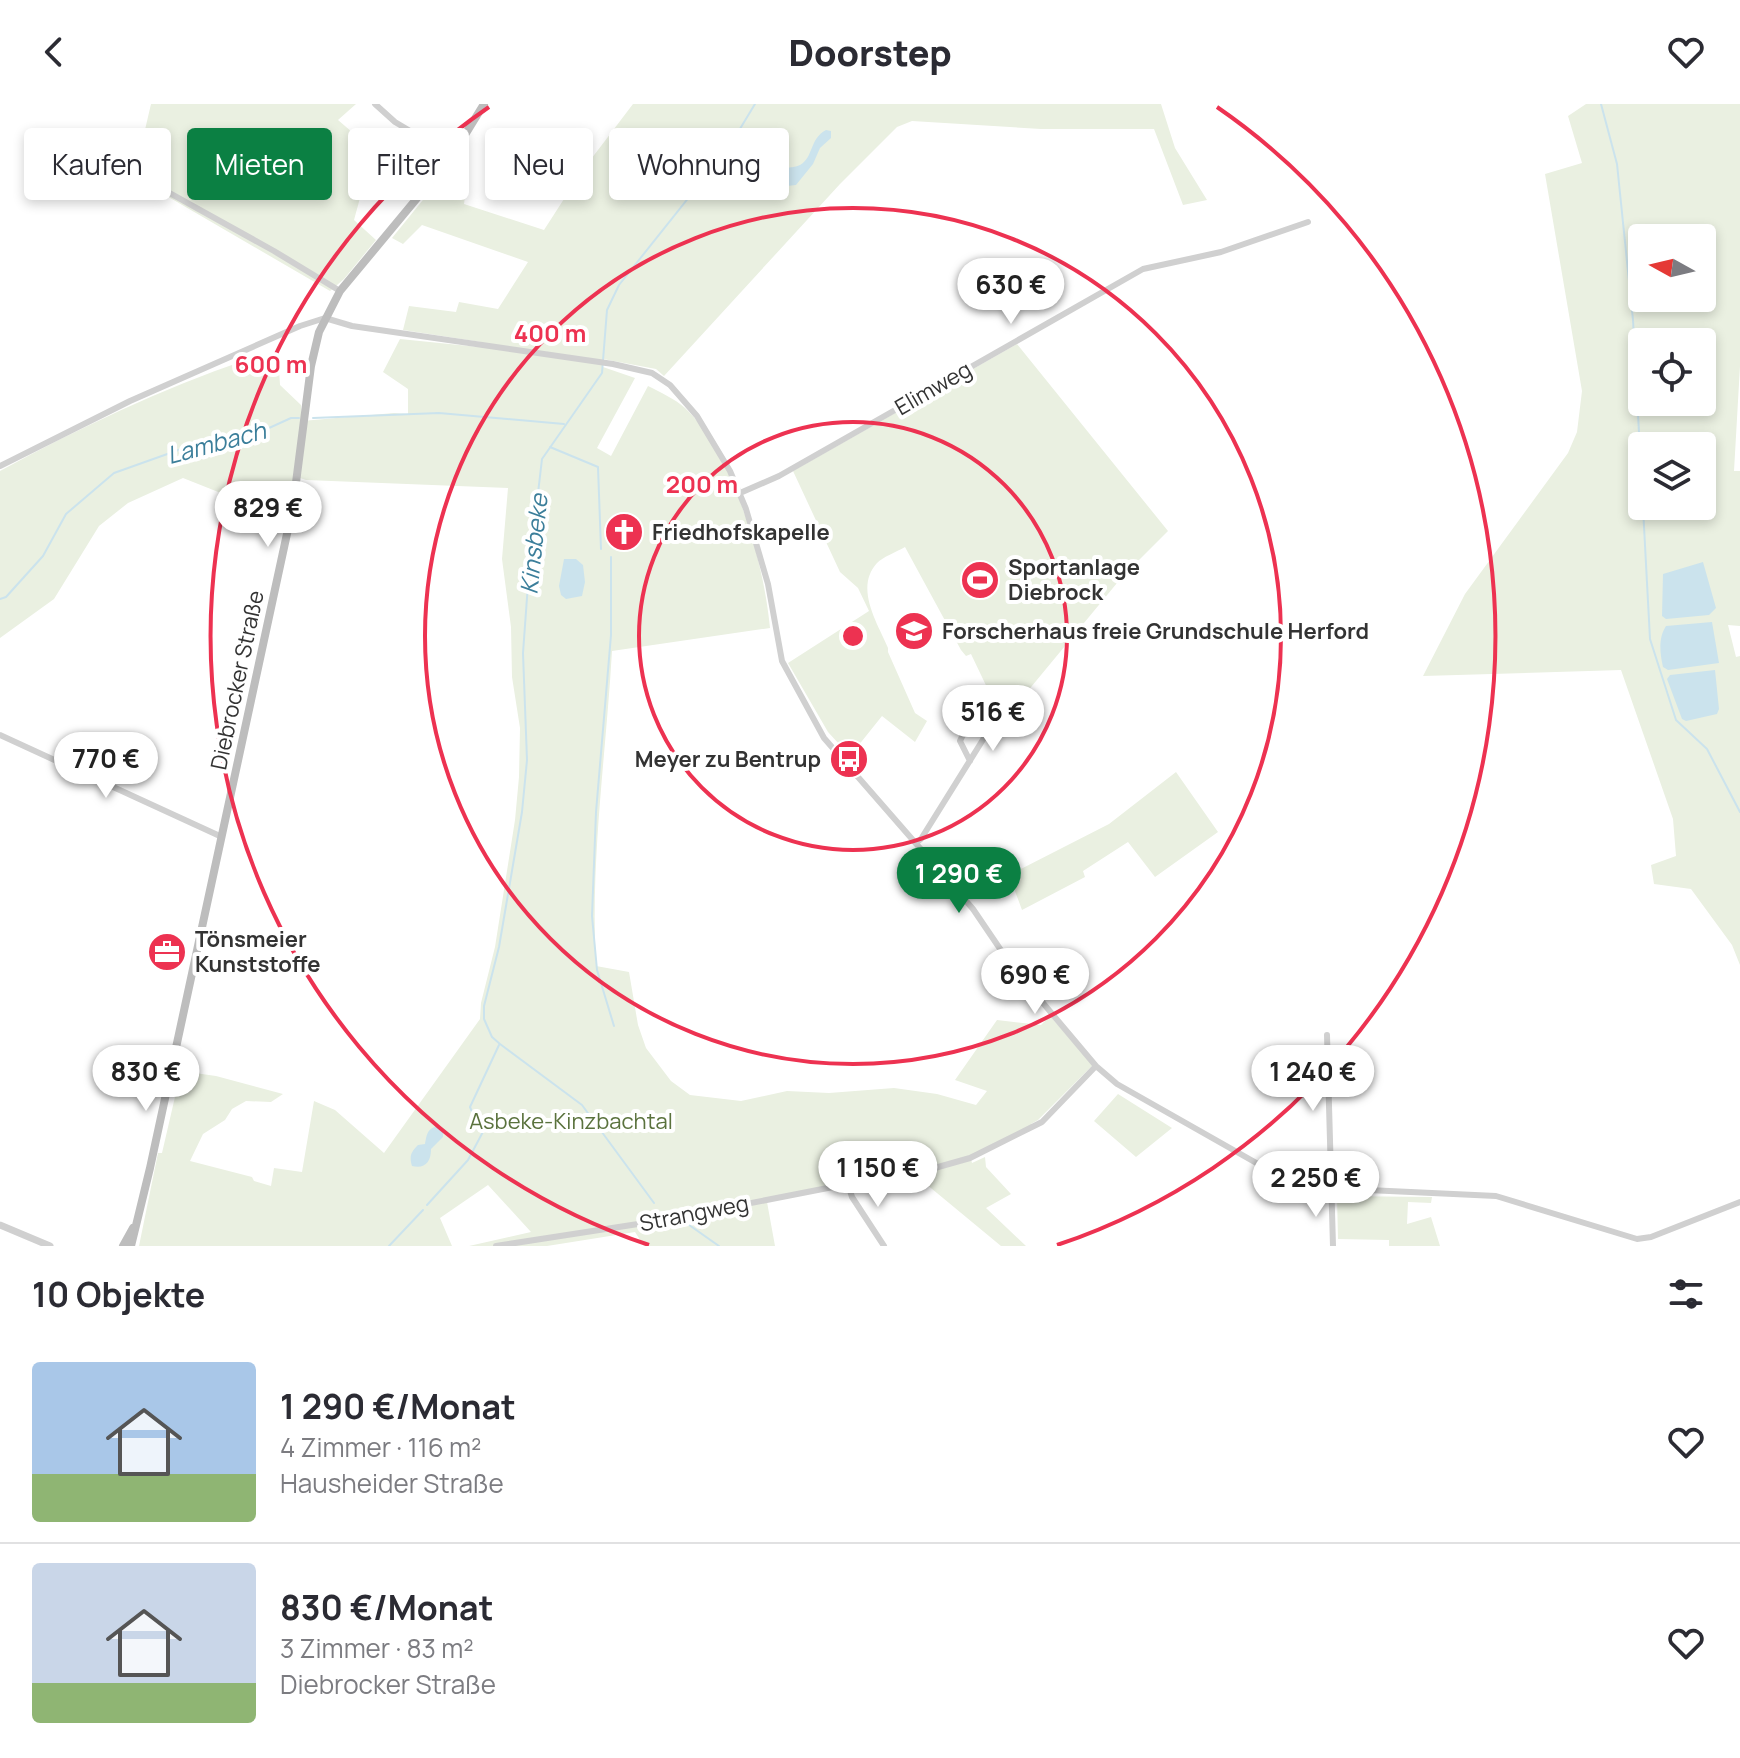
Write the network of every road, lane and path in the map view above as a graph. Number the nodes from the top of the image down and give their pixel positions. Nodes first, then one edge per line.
1 (375, 104) edge
2 (484, 104) edge
3 (405, 128) edge
4 (469, 128) edge
5 (171, 194) edge
6 (415, 200) edge
7 (1308, 222) dead end
8 (340, 291) junction
9 (325, 318) junction
10 (0, 466) edge
11 (740, 493) junction
12 (0, 735) edge
13 (970, 761) junction
14 (222, 837) junction
15 (916, 843) junction
16 (1327, 1035) dead end
17 (1096, 1066) junction
18 (848, 1184) junction
19 (1329, 1190) junction
20 (1740, 1202) edge
21 (138, 1216) junction
22 (0, 1225) edge
23 (1651, 1237) junction
24 (45, 1245) edge
25 (123, 1246) edge
26 (131, 1246) edge
27 (496, 1246) edge
28 (884, 1246) edge
29 (1333, 1246) edge
30 (1653, 1246) edge

1 - 3 street
2 - 4 main road, Diebrocker Straße
5 - 8 street
6 - 8 main road, Diebrocker Straße
7 - 11 street, Elimweg
8 - 9 main road, Diebrocker Straße
9 - 10 street
9 - 11 street
9 - 14 main road, Diebrocker Straße
11 - 15 street
12 - 14 street
13 - 13 street
13 - 15 street
14 - 21 main road, Diebrocker Straße
15 - 17 street
16 - 19 street
17 - 18 street, Strangweg
17 - 19 street
18 - 27 street, Strangweg
18 - 28 street
19 - 23 street
19 - 29 street
20 - 23 street
21 - 25 main road, Diebrocker Straße
21 - 26 main road, Diebrocker Straße
22 - 24 street
23 - 30 street

